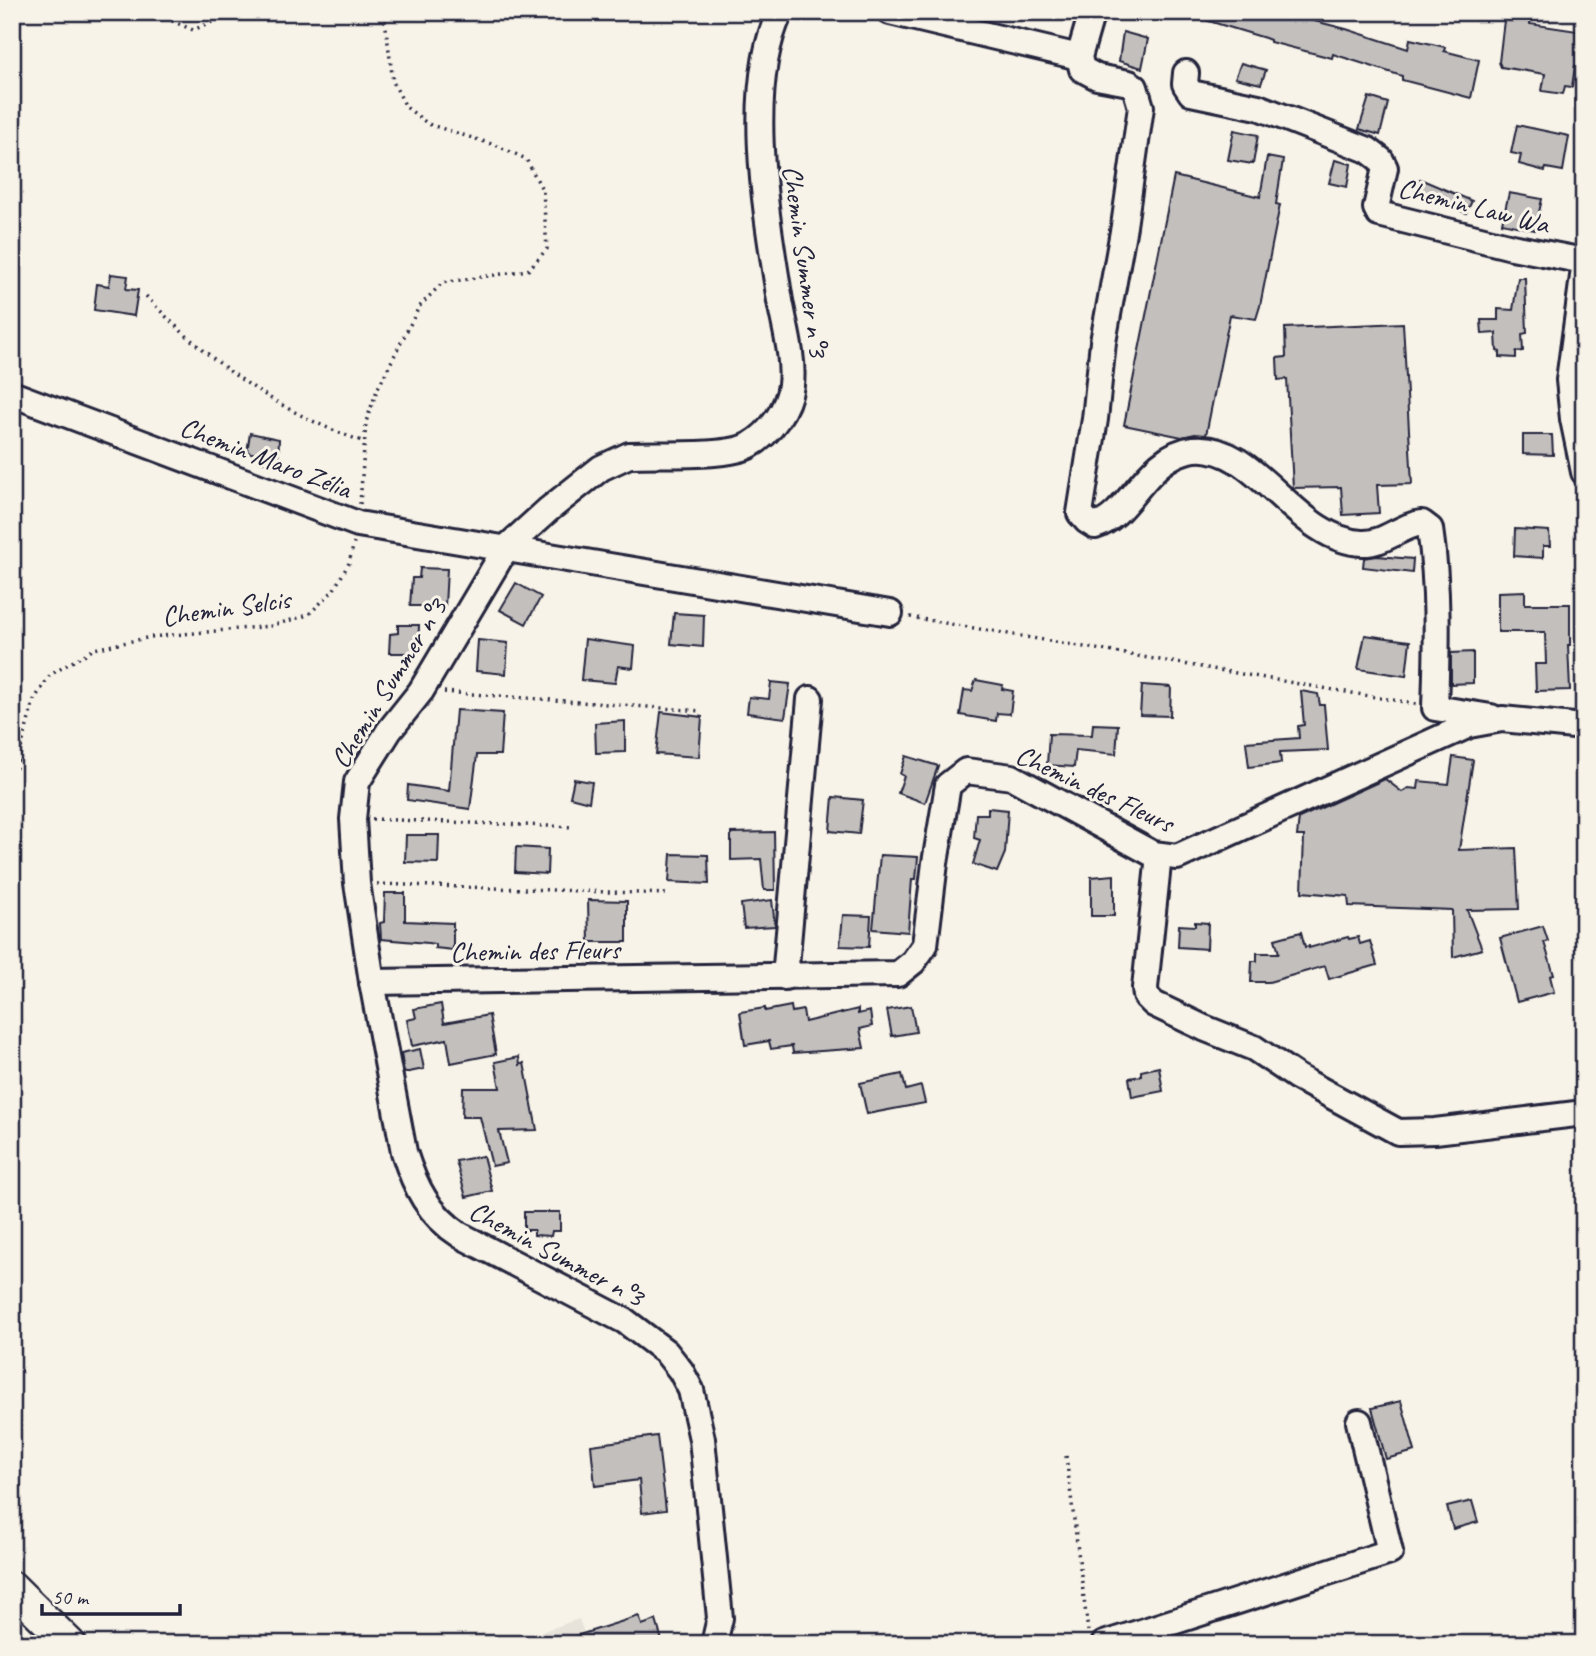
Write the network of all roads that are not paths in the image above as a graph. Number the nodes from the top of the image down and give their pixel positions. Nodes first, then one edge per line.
1 (780, 12) edge
2 (890, 12) edge
3 (1092, 12) edge
4 (1079, 57) junction
5 (1186, 73) dead end
6 (1584, 261) edge
7 (1584, 269) edge
8 (12, 394) edge
9 (1581, 439) edge
10 (1584, 472) edge
11 (506, 548) junction
12 (890, 613) road end
13 (810, 699) dead end
14 (1502, 719) junction
15 (1584, 727) edge
16 (1159, 855) junction
17 (785, 977) junction
18 (372, 982) junction
19 (1584, 1113) edge
20 (1359, 1422) dead end
21 (12, 1587) edge
22 (70, 1644) edge
23 (714, 1644) edge
24 (1104, 1644) edge

1 - 11 street, Chemin Summer n°3
2 - 4 street
3 - 4 street
4 - 14 street
5 - 6 street, Chemin Law Wa
7 - 9 street
8 - 11 street, Chemin Maro Zélia
9 - 10 street
11 - 12 street, Chemin Maro Zélia
11 - 18 street, Chemin Summer n°3
13 - 17 street
14 - 15 street, Chemin des Fleurs
14 - 16 street, Chemin des Fleurs
16 - 17 street, Chemin des Fleurs
16 - 19 street
17 - 18 street, Chemin des Fleurs
18 - 23 street, Chemin Summer n°3
20 - 24 street
21 - 22 main road

